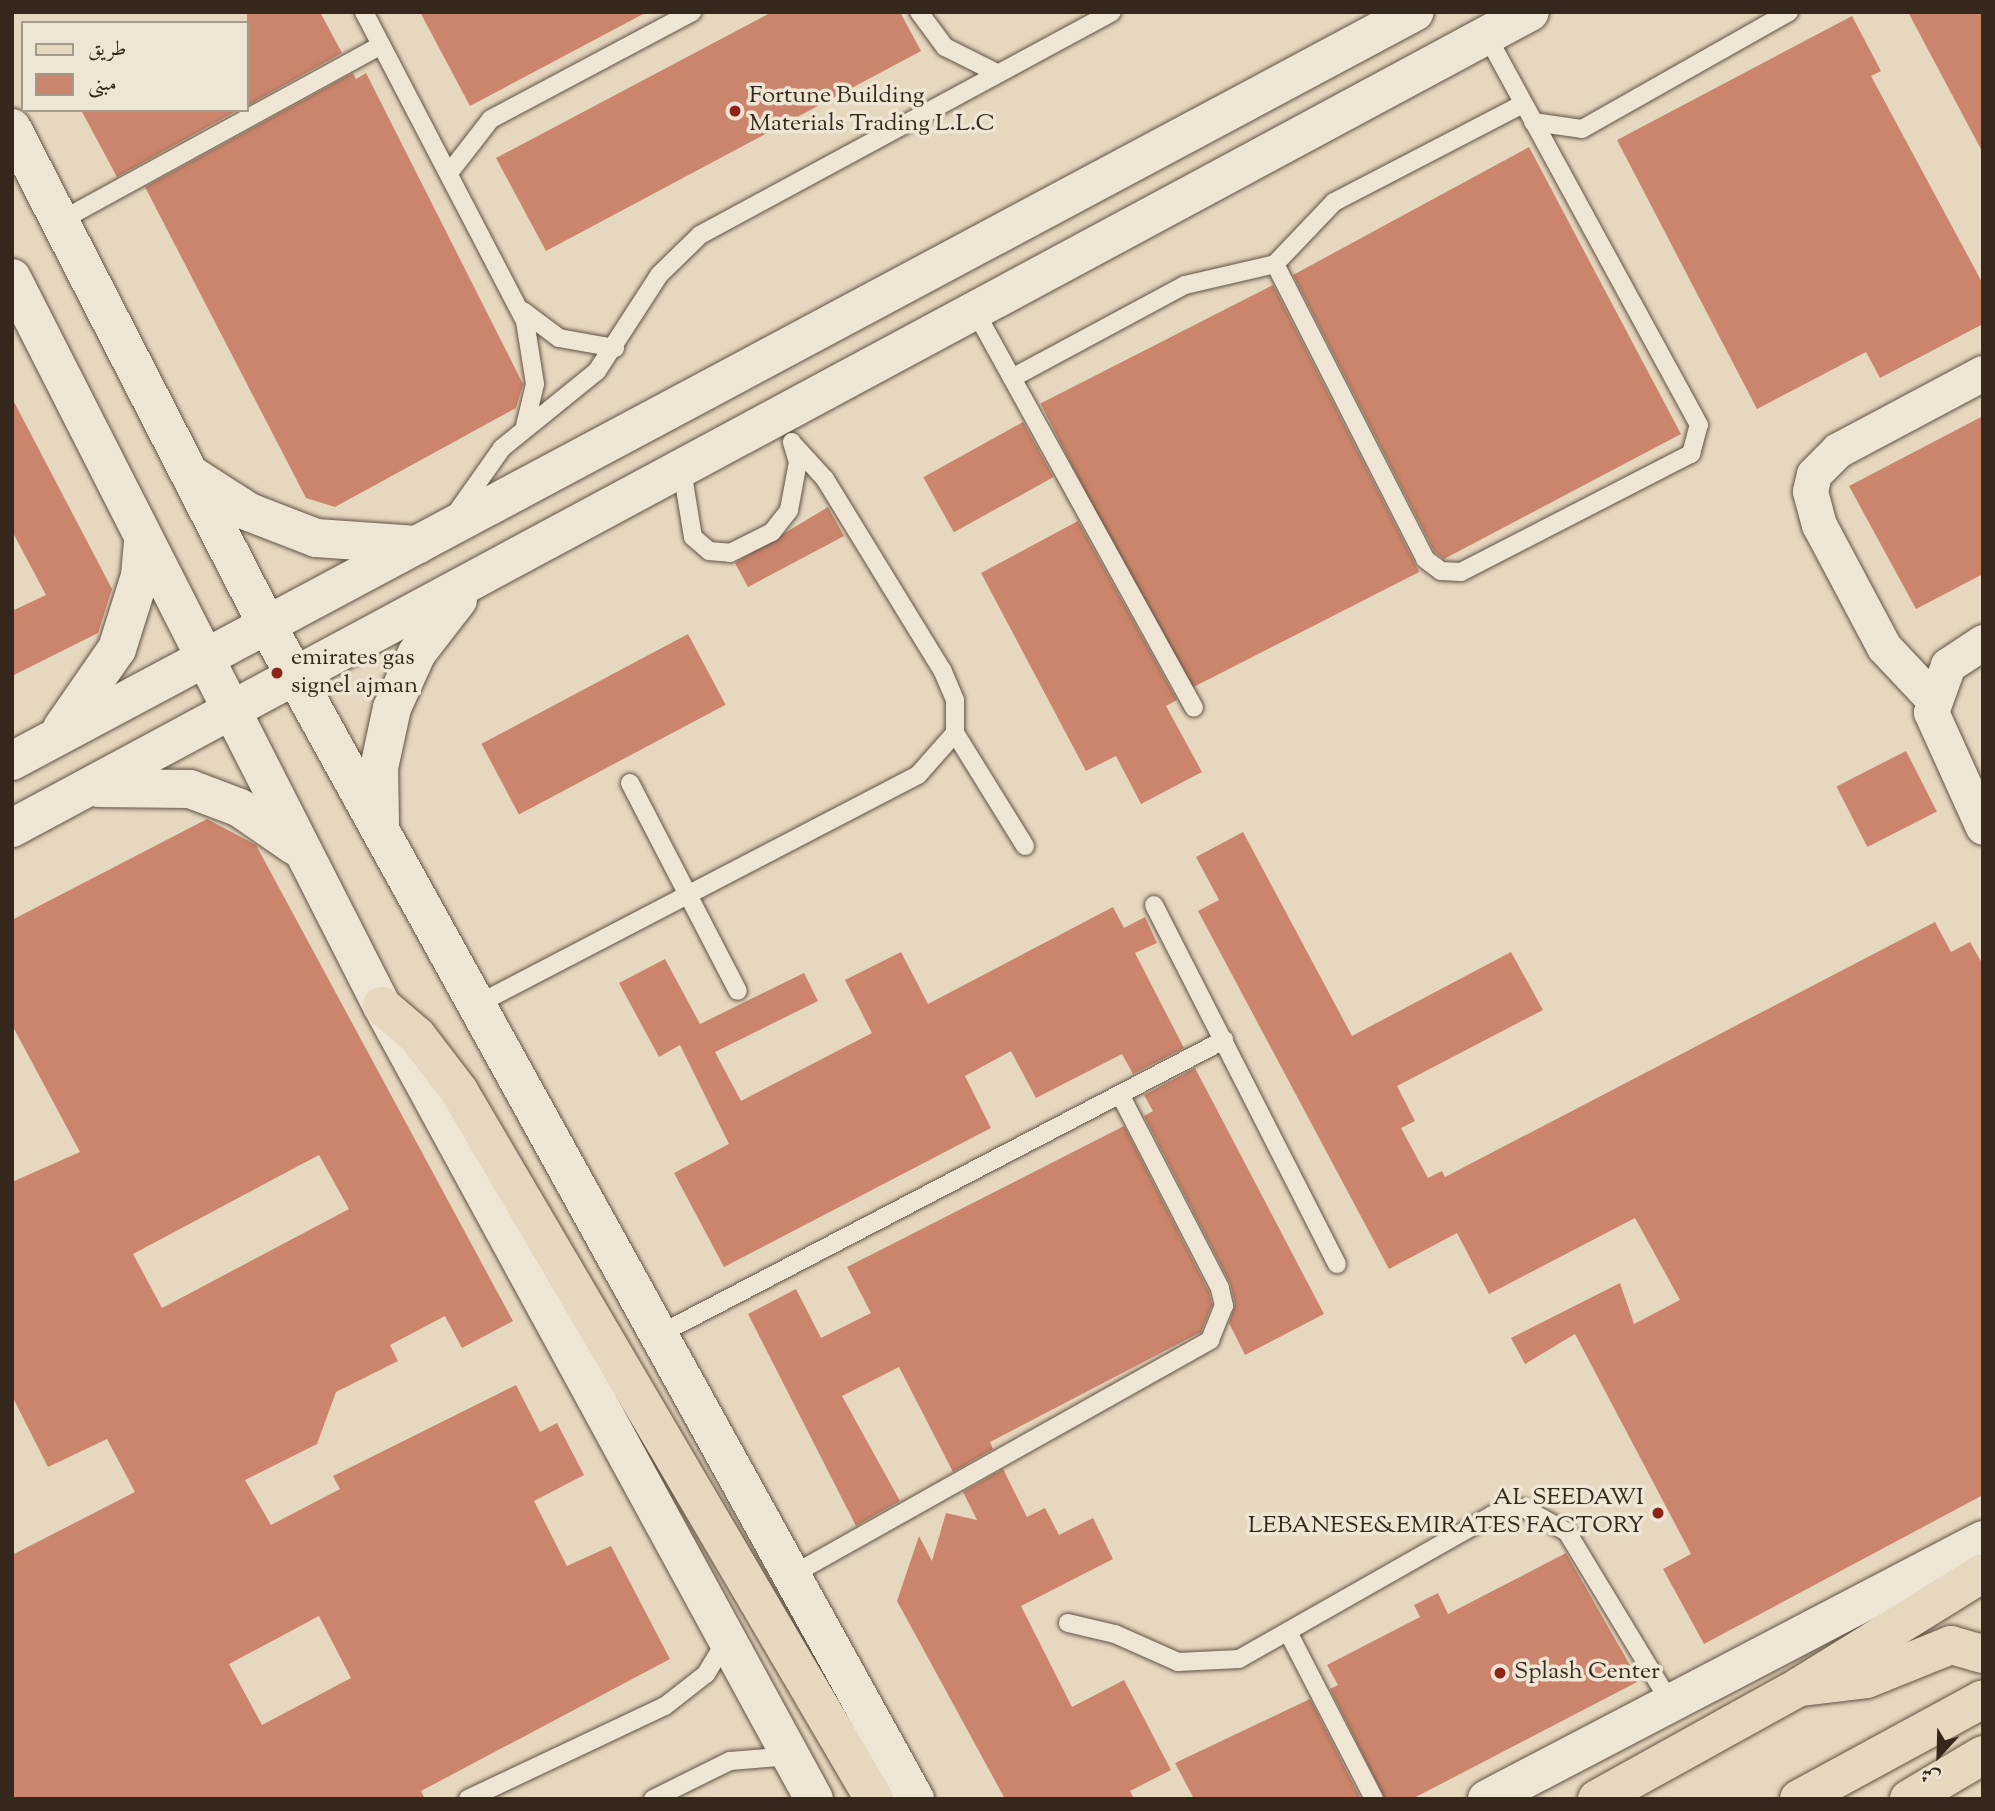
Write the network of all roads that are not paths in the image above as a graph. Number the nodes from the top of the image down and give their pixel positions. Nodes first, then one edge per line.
1 (365, 12) edge
2 (692, 12) edge
3 (919, 12) edge
4 (1112, 12) edge
5 (1415, 12) edge
6 (1530, 12) edge
7 (1789, 12) edge
8 (1486, 35) junction
9 (382, 45) junction
10 (997, 73) junction
11 (1523, 104) junction
12 (1533, 122) junction
13 (12, 128) edge
14 (449, 173) junction
15 (60, 221) junction
16 (1275, 264) junction
17 (12, 278) edge
18 (515, 300) junction
19 (975, 311) junction
20 (615, 348) junction
21 (1983, 373) edge
22 (1012, 378) junction
23 (525, 426) junction
24 (786, 432) junction
25 (682, 470) junction
26 (189, 473) junction
27 (143, 538) junction
28 (434, 539) junction
29 (476, 583) junction
30 (268, 627) junction
31 (1983, 642) edge
32 (204, 660) junction
33 (296, 679) junction
34 (1932, 698) junction
35 (1194, 707) dead end
36 (231, 713) junction
37 (955, 733) junction
38 (50, 741) junction
39 (12, 761) edge
40 (629, 783) dead end
41 (79, 792) junction
42 (1983, 827) edge
43 (12, 828) edge
44 (380, 829) junction
45 (1025, 846) dead end
46 (304, 855) junction
47 (687, 893) junction
48 (1154, 905) dead end
49 (738, 991) dead end
50 (478, 1004) junction
51 (382, 1006) junction
52 (1224, 1040) junction
53 (1120, 1094) junction
54 (1337, 1264) dead end
55 (662, 1334) junction
56 (1983, 1540) edge
57 (792, 1575) junction
58 (1972, 1583) edge
59 (1068, 1623) dead end
60 (1289, 1634) junction
61 (727, 1639) junction
62 (1983, 1654) edge
63 (1798, 1687) junction
64 (1983, 1699) edge
65 (1671, 1704) junction
66 (1983, 1755) edge
67 (791, 1756) junction
68 (468, 1799) edge
69 (653, 1799) edge
70 (814, 1799) edge
71 (874, 1799) edge
72 (915, 1799) edge
73 (1374, 1799) edge
74 (1486, 1799) edge
75 (1597, 1799) edge
76 (1798, 1799) edge
77 (1909, 1799) edge

1 - 9 lane
2 - 14 lane
3 - 10 lane
4 - 10 lane
5 - 28 main road
6 - 8 main road
7 - 12 lane
8 - 11 lane
8 - 19 main road
9 - 14 lane
9 - 15 lane
10 - 20 lane
11 - 12 lane
11 - 16 lane
12 - 16 lane
13 - 15 main road
14 - 18 lane
15 - 26 main road
16 - 22 lane
17 - 27 main road
18 - 20 lane
18 - 23 lane
19 - 22 lane
19 - 24 main road
20 - 23 lane
21 - 34 street
22 - 35 lane
23 - 28 lane
24 - 25 main road
24 - 25 lane
24 - 37 lane
25 - 29 main road
26 - 28 main road
26 - 30 main road
27 - 32 main road
27 - 38 main road
28 - 30 main road
29 - 33 main road
29 - 44 main road
30 - 32 main road
30 - 33 main road
31 - 34 street
32 - 36 main road
32 - 38 main road
33 - 36 main road
33 - 44 main road
34 - 42 street
36 - 41 main road
36 - 46 main road
37 - 45 lane
37 - 47 lane
38 - 39 main road
40 - 47 lane
41 - 43 main road
41 - 46 main road
44 - 50 main road
46 - 51 main road
47 - 49 lane
47 - 50 lane
48 - 52 lane
50 - 55 main road
51 - 61 main road
51 - 71 main road
52 - 53 lane
52 - 54 lane
53 - 55 lane
53 - 57 lane
55 - 57 main road
56 - 65 main road
57 - 72 main road
58 - 63 main road
59 - 60 lane
60 - 65 lane
60 - 73 lane
61 - 67 main road
61 - 68 lane
62 - 63 main road
63 - 75 main road
64 - 76 main road
65 - 74 main road
66 - 77 main road
67 - 69 lane
67 - 70 main road

